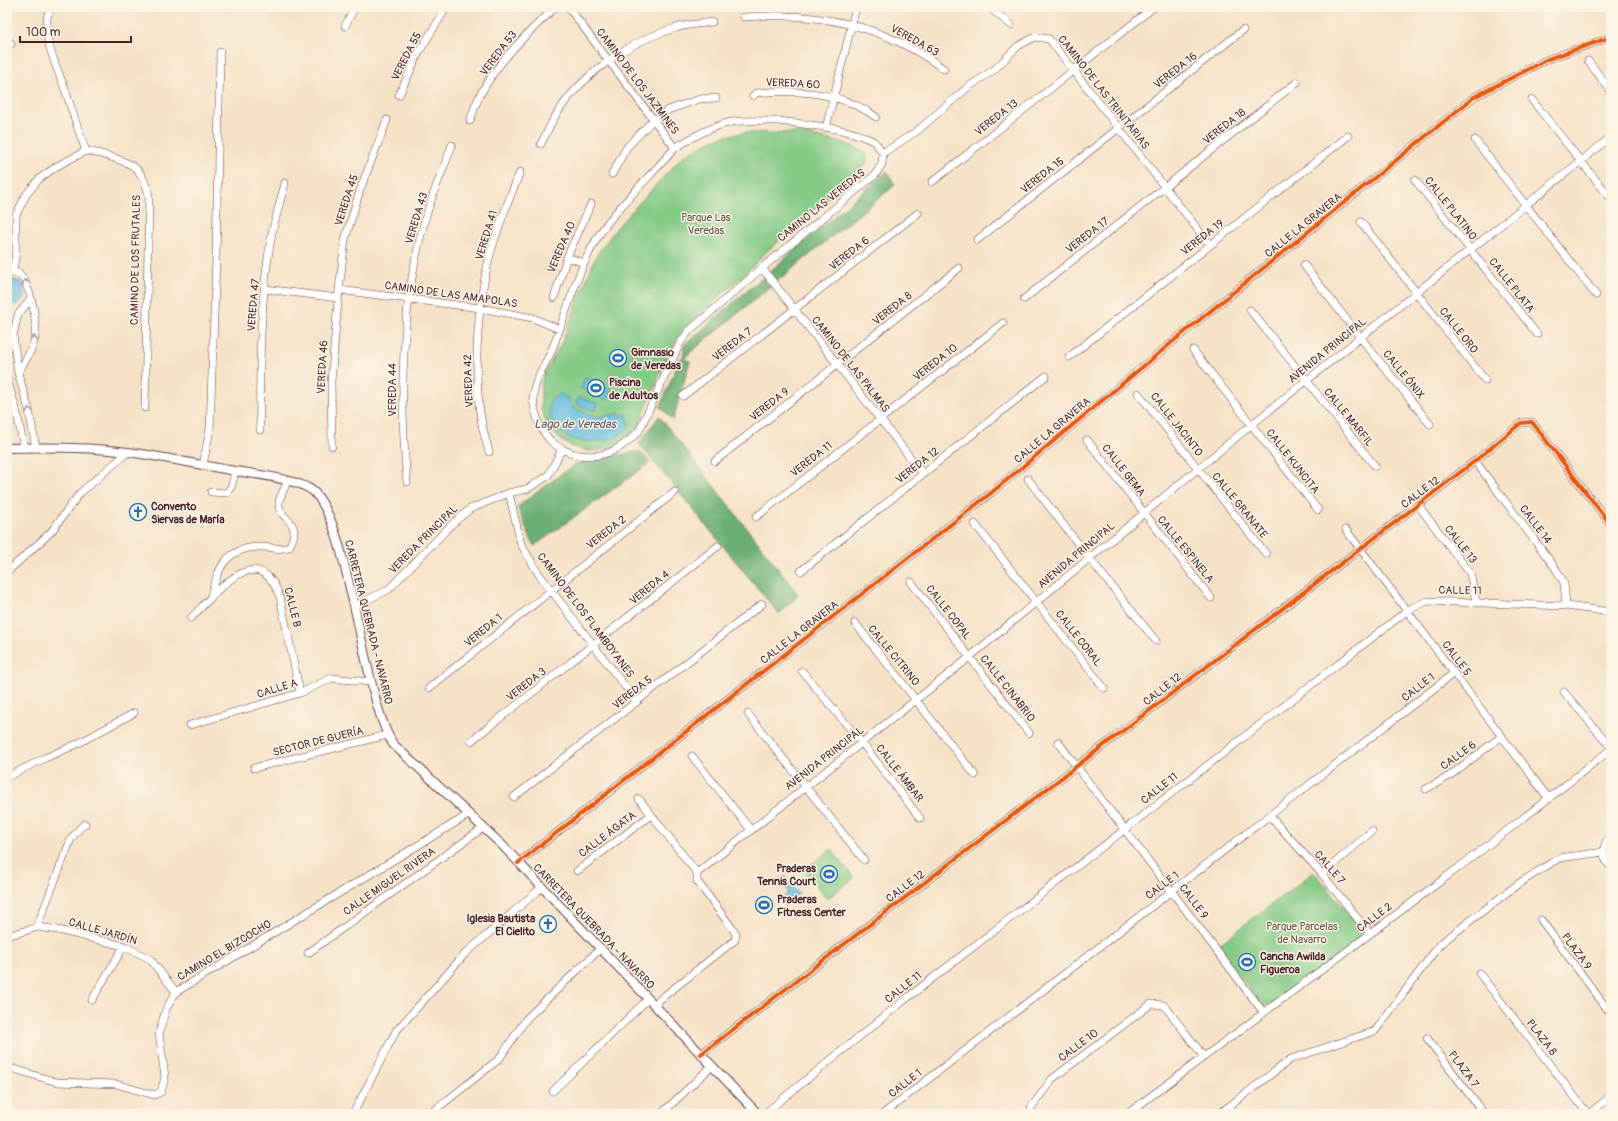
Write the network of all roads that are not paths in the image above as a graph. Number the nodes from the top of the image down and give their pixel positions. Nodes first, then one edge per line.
1 (52, 7) edge
2 (355, 7) edge
3 (447, 7) edge
4 (556, 7) edge
5 (568, 7) edge
6 (856, 7) edge
7 (989, 7) edge
8 (1154, 7) edge
9 (744, 17) dead end
10 (712, 22) dead end
11 (852, 24) junction
12 (345, 26) dead end
13 (1011, 26) dead end
14 (1243, 30) dead end
15 (1611, 37) edge
16 (220, 52) dead end
17 (609, 61) junction
18 (1588, 61) dead end
19 (944, 69) dead end
20 (1074, 70) junction
21 (1298, 82) dead end
22 (1611, 91) edge
23 (399, 95) dead end
24 (753, 96) dead end
25 (834, 97) junction
26 (716, 98) dead end
27 (1532, 100) dead end
28 (876, 117) dead end
29 (387, 120) dead end
30 (653, 120) junction
31 (470, 121) dead end
32 (826, 128) junction
33 (1120, 128) junction
34 (1348, 136) dead end
35 (1611, 137) edge
36 (1475, 140) dead end
37 (541, 144) dead end
38 (452, 145) dead end
39 (676, 148) junction
40 (86, 150) junction
41 (883, 153) junction
42 (1582, 160) junction
43 (520, 172) dead end
44 (612, 174) dead end
45 (1415, 180) dead end
46 (932, 182) dead end
47 (285, 183) dead end
48 (1164, 188) junction
49 (1611, 199) edge
50 (591, 204) dead end
51 (1526, 205) junction
52 (918, 213) dead end
53 (1361, 222) dead end
54 (978, 240) dead end
55 (1210, 245) junction
56 (1470, 250) junction
57 (567, 257) junction
58 (584, 262) junction
59 (1304, 265) dead end
60 (762, 268) junction
61 (959, 268) dead end
62 (10, 274) edge
63 (265, 289) junction
64 (339, 290) junction
65 (1416, 293) junction
66 (1596, 295) dead end
67 (31, 298) junction
68 (338, 298) junction
69 (409, 298) junction
70 (554, 298) dead end
71 (1024, 299) dead end
72 (480, 308) junction
73 (794, 309) junction
74 (1250, 310) dead end
75 (1003, 322) dead end
76 (559, 329) junction
77 (1537, 334) dead end
78 (1360, 337) junction
79 (1193, 350) dead end
80 (1069, 357) dead end
81 (837, 364) junction
82 (18, 373) junction
83 (1046, 376) dead end
84 (7, 379) edge
85 (1485, 380) dead end
86 (1306, 381) junction
87 (1138, 393) dead end
88 (683, 396) dead end
89 (145, 408) dead end
90 (880, 419) junction
91 (1430, 424) dead end
92 (1251, 425) junction
93 (260, 430) dead end
94 (1087, 440) dead end
95 (332, 446) dead end
96 (7, 448) edge
97 (24, 448) junction
98 (36, 448) junction
99 (562, 449) junction
100 (128, 452) junction
101 (488, 452) dead end
102 (1475, 461) junction
103 (714, 462) dead end
104 (203, 465) junction
105 (1374, 466) dead end
106 (1197, 469) junction
107 (235, 471) junction
108 (924, 474) junction
109 (1028, 479) dead end
110 (287, 482) junction
111 (407, 482) dead end
112 (211, 492) dead end
113 (675, 492) dead end
114 (509, 493) junction
115 (1418, 505) junction
116 (1318, 510) dead end
117 (1143, 514) junction
118 (756, 517) dead end
119 (975, 524) dead end
120 (1611, 526) edge
121 (1346, 530) dead end
122 (718, 546) dead end
123 (1360, 548) junction
124 (1266, 554) dead end
125 (1089, 558) junction
126 (801, 571) dead end
127 (7, 572) edge
128 (911, 582) dead end
129 (552, 589) junction
130 (1211, 598) dead end
131 (210, 599) junction
132 (1476, 601) junction
133 (1036, 602) junction
134 (762, 604) dead end
135 (354, 606) junction
136 (1566, 606) junction
137 (1408, 610) junction
138 (1611, 612) edge
139 (191, 618) dead end
140 (855, 624) dead end
141 (1156, 641) dead end
142 (594, 645) junction
143 (970, 657) junction
144 (802, 671) dead end
145 (1454, 673) junction
146 (370, 682) junction
147 (429, 688) dead end
148 (1104, 688) dead end
149 (1564, 692) dead end
150 (300, 693) junction
151 (916, 700) junction
152 (637, 702) junction
153 (134, 713) dead end
154 (748, 714) dead end
155 (190, 726) dead end
156 (1029, 733) dead end
157 (387, 735) junction
158 (1502, 736) junction
159 (471, 741) dead end
160 (1058, 742) dead end
161 (862, 743) junction
162 (1611, 748) edge
163 (692, 756) dead end
164 (1076, 767) junction
165 (254, 768) dead end
166 (975, 775) dead end
167 (7, 777) edge
168 (806, 787) junction
169 (1426, 789) dead end
170 (514, 797) dead end
171 (639, 799) dead end
172 (1549, 799) junction
173 (468, 815) junction
174 (651, 815) junction
175 (1270, 816) junction
176 (920, 818) dead end
177 (85, 824) dead end
178 (483, 828) junction
179 (1124, 829) junction
180 (750, 830) junction
181 (1372, 830) dead end
182 (1611, 835) edge
183 (1604, 852) junction
184 (864, 860) dead end
185 (518, 863) junction
186 (1611, 867) edge
187 (577, 871) dead end
188 (696, 873) junction
189 (1322, 874) junction
190 (541, 888) junction
191 (1172, 890) junction
192 (1541, 920) dead end
193 (38, 927) junction
194 (1370, 934) junction
195 (7, 936) edge
196 (124, 946) junction
197 (601, 948) junction
198 (308, 953) dead end
199 (1479, 973) dead end
200 (176, 992) junction
201 (92, 1000) dead end
202 (651, 1002) junction
203 (1264, 1013) junction
204 (1611, 1014) edge
205 (1427, 1038) dead end
206 (701, 1054) junction
207 (1204, 1056) junction
208 (712, 1066) junction
209 (7, 1067) edge
210 (553, 1091) dead end
211 (1611, 1096) edge
212 (752, 1112) edge
213 (351, 1114) edge
214 (430, 1114) edge
215 (661, 1114) edge
216 (764, 1114) edge
217 (883, 1114) edge
218 (1031, 1114) edge
219 (1127, 1114) edge
220 (1219, 1114) edge
221 (1484, 1114) edge
222 (1588, 1114) edge

1 - 40 street
2 - 12 street
3 - 23 street, VEREDA 55
4 - 31 street, VEREDA 53
5 - 17 street, CAMINO DE LOS JAZMINES
6 - 11 street
7 - 13 street
8 - 20 street, VEREDA 13
9 - 11 street, VEREDA 63
10 - 17 street
11 - 19 street, VEREDA 63
11 - 25 street
14 - 33 street, VEREDA 16
15 - 185 street, CALLE LA GRAVERA
16 - 104 street
17 - 30 street, CAMINO DE LOS JAZMINES
17 - 37 street
18 - 22 street
20 - 33 street, CAMINO DE LAS TRINITARIAS
20 - 41 street, CAMINO DE LAS TRINITARIAS
20 - 46 street, VEREDA 13
21 - 48 street, VEREDA 18
24 - 25 street, VEREDA 60
25 - 28 street, VEREDA 60
25 - 32 street
26 - 30 street
27 - 42 street
29 - 64 street, VEREDA 45
30 - 39 street, CAMINO DE LOS JAZMINES
30 - 44 street
32 - 39 street, CAMINO LAS VEREDAS
32 - 41 street, CAMINO LAS VEREDAS
33 - 48 street, CAMINO DE LAS TRINITARIAS
33 - 54 street, VEREDA 15
34 - 55 street, VEREDA 19
35 - 42 street, AVENIDA PRINCIPAL
36 - 51 street
38 - 69 street, VEREDA 43
39 - 58 street, CAMINO LAS VEREDAS
40 - 62 street
40 - 89 street, CAMINO DE LOS FRUTALES
41 - 60 street, CAMINO LAS VEREDAS
42 - 49 street
42 - 51 street, AVENIDA PRINCIPAL
43 - 72 street, VEREDA 41
45 - 56 street, CALLE PLATINO
47 - 63 street, VEREDA 47
48 - 55 street, CAMINO DE LAS TRINITARIAS
48 - 71 street, VEREDA 17
50 - 57 street, VEREDA 40
51 - 56 street, AVENIDA PRINCIPAL
51 - 66 street
52 - 73 street, VEREDA 6
53 - 65 street, CALLE ORO
55 - 80 street, VEREDA 19
56 - 65 street, AVENIDA PRINCIPAL
56 - 77 street, CALLE PLATA
57 - 58 street
57 - 70 street, VEREDA 40
58 - 76 street, CAMINO LAS VEREDAS
59 - 78 street, CALLE ÓNIX
60 - 73 street, CAMINO DE LAS PALMAS
60 - 99 street, CAMINO LAS VEREDAS
61 - 81 street, VEREDA 8
67 -> 62 street
63 - 68 street
63 - 93 street, VEREDA 47
64 - 68 street, VEREDA 46
64 - 69 street, CAMINO DE LAS AMAPOLAS
65 - 78 street, AVENIDA PRINCIPAL
65 - 85 street, CALLE ORO
82 -> 67 street
67 - 82 street
68 - 95 street, VEREDA 46
69 - 72 street, CAMINO DE LAS AMAPOLAS
69 - 111 street, VEREDA 44
72 - 76 street, CAMINO DE LAS AMAPOLAS
72 - 101 street, VEREDA 42
73 - 81 street, CAMINO DE LAS PALMAS
73 - 88 street, VEREDA 7
74 - 86 street, CALLE MARFIL
75 - 90 street, VEREDA 10
76 - 99 street, CAMINO LAS VEREDAS
78 - 86 street, AVENIDA PRINCIPAL
78 - 91 street, CALLE ÓNIX
79 - 92 street, CALLE KUNCITA
81 - 90 street, CAMINO DE LAS PALMAS
81 - 103 street, VEREDA 9
98 -> 82 street
83 - 108 street, VEREDA 12
84 - 97 street
86 - 92 street, AVENIDA PRINCIPAL
86 - 105 street, CALLE MARFIL
87 - 106 street, CALLE JACINTO
90 - 108 street, CAMINO DE LAS PALMAS
90 - 118 street, VEREDA 11
92 - 106 street, AVENIDA PRINCIPAL
92 - 116 street, CALLE KUNCITA
94 - 117 street, CALLE GEMA
96 - 97 street, CARRETERA QUEBRADA - NAVARRO
97 - 98 street, CARRETERA QUEBRADA - NAVARRO
98 - 100 street, CARRETERA QUEBRADA - NAVARRO
99 - 114 street, VEREDA PRINCIPAL
100 - 104 street, CARRETERA QUEBRADA - NAVARRO
100 - 127 street
102 - 115 street, CALLE 12
102 - 120 street, CALLE 12
102 - 136 street, CALLE 14
104 - 107 street, CARRETERA QUEBRADA - NAVARRO
106 - 117 street, AVENIDA PRINCIPAL
106 - 124 street, CALLE GRANATE
107 - 110 street, CARRETERA QUEBRADA - NAVARRO
107 - 112 street
108 - 126 street, VEREDA 12
109 - 125 street
110 - 131 street
110 - 135 street, CARRETERA QUEBRADA - NAVARRO
113 - 129 street, VEREDA 2
114 - 129 street, CAMINO DE LOS FLAMBOYANES
114 - 135 street, VEREDA PRINCIPAL
115 - 123 street, CALLE 12
115 - 132 street, CALLE 13
117 - 125 street, AVENIDA PRINCIPAL
117 - 130 street, CALLE ESPINELA
119 - 133 street, CALLE CORAL
121 - 123 street, CALLE 5
122 - 142 street, VEREDA 4
123 - 137 street, CALLE 5
123 - 164 street, CALLE 12
125 - 133 street, AVENIDA PRINCIPAL
125 - 141 street
128 - 143 street, CALLE COPAL
129 - 142 street, CAMINO DE LOS FLAMBOYANES
129 - 147 street, VEREDA 1
131 - 139 street, CALLE B
131 - 150 street, CALLE B
132 - 136 street, CALLE 11
132 - 137 street, CALLE 11
133 - 143 street, AVENIDA PRINCIPAL
133 - 148 street, CALLE CORAL
134 - 152 street, VEREDA 5
135 - 146 street, CARRETERA QUEBRADA - NAVARRO
136 - 138 street, CALLE 11
137 - 145 street, CALLE 5
137 - 179 street, CALLE 11
140 - 151 street, CALLE CITRINO
142 - 152 street, CAMINO DE LOS FLAMBOYANES
142 - 159 street, VEREDA 3
143 - 151 street, AVENIDA PRINCIPAL
143 - 156 street, CALLE CINABRIO
144 - 161 street, CALLE ÁMBAR
145 - 158 street, CALLE 5
145 - 175 street, CALLE 1
146 - 150 street, CALLE A
146 - 157 street, CARRETERA QUEBRADA - NAVARRO
149 - 162 street
150 - 155 street, CALLE A
151 - 161 street, AVENIDA PRINCIPAL
151 - 166 street, CALLE CITRINO
152 - 170 street, VEREDA 5
153 - 167 street
154 - 168 street
157 - 165 street, SECTOR DE GUERÍA
157 - 173 street, CARRETERA QUEBRADA - NAVARRO
158 - 169 street, CALLE 6
158 - 172 street, CALLE 5
160 - 164 street, CALLE 9
161 - 168 street, AVENIDA PRINCIPAL
161 - 176 street, CALLE ÁMBAR
162 - 172 street, CALLE 2
163 - 180 street
164 - 179 street, CALLE 9
164 - 206 street, CALLE 12
168 - 180 street, AVENIDA PRINCIPAL
168 - 184 street
171 - 174 street
172 - 194 street, CALLE 2
173 - 178 street, CARRETERA QUEBRADA - NAVARRO
173 - 200 street, CAMINO EL BIZCOCHO
174 - 187 street, CALLE ÁGATA
174 - 188 street
175 - 189 street, CALLE 7
175 - 191 street, CALLE 1
177 - 193 street
178 - 185 street, CARRETERA QUEBRADA - NAVARRO
178 - 198 street, CALLE MIGUEL RIVERA
179 - 191 street, CALLE 9
179 - 216 street, CALLE 11
180 - 188 street, AVENIDA PRINCIPAL
181 - 189 street
182 - 183 street
183 - 186 street
183 - 220 street
185 - 190 street, CARRETERA QUEBRADA - NAVARRO
188 - 202 street
189 - 194 street, CALLE 7
190 - 197 street, CARRETERA QUEBRADA - NAVARRO
190 - 213 street
191 - 203 street, CALLE 9
191 - 217 street, CALLE 1
192 - 204 street, PLAZA 9
193 - 195 street, CALLE JARDÍN
193 - 196 street, CALLE JARDÍN
194 - 203 street, CALLE 2
196 - 200 street, CALLE JARDÍN
196 - 201 street
197 - 202 street, CARRETERA QUEBRADA - NAVARRO
197 - 214 street
199 - 222 street, PLAZA 8
200 - 209 street, CAMINO EL BIZCOCHO
202 - 206 street, CARRETERA QUEBRADA - NAVARRO
202 - 210 street
203 - 207 street, CALLE 2
205 - 221 street, PLAZA 7
206 - 208 street, CARRETERA QUEBRADA - NAVARRO
207 - 218 street, CALLE 10
207 - 219 street, CALLE 2
208 - 212 street, CARRETERA QUEBRADA - NAVARRO
208 - 215 street
211 - 222 street

